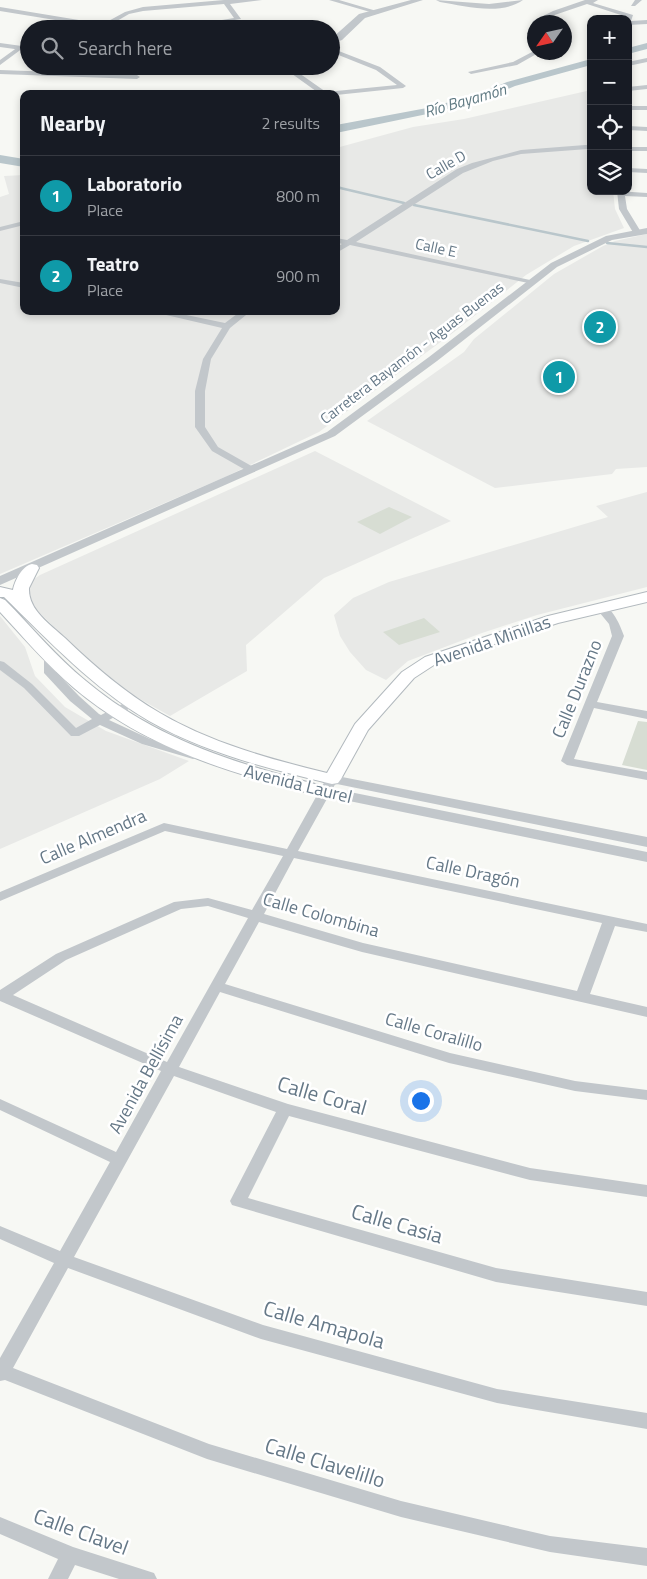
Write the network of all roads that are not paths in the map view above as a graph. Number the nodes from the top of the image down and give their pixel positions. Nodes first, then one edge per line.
1 (259, 0) edge
2 (332, 0) edge
3 (419, 0) edge
4 (440, 0) edge
5 (519, 0) edge
6 (580, 0) edge
7 (640, 0) edge
8 (227, 2) edge
9 (592, 2) edge
10 (633, 5) dead end
11 (0, 9) edge
12 (377, 12) junction
13 (550, 15) edge
14 (628, 15) edge
15 (62, 20) edge
16 (114, 20) edge
17 (233, 20) edge
18 (632, 22) edge
19 (647, 22) edge
20 (340, 37) edge
21 (0, 45) edge
22 (20, 48) edge
23 (20, 52) edge
24 (340, 54) edge
25 (527, 57) edge
26 (647, 60) edge
27 (0, 63) edge
28 (632, 63) edge
29 (0, 72) edge
30 (471, 72) dead end
31 (20, 73) edge
32 (68, 75) edge
33 (297, 75) edge
34 (137, 78) dead end
35 (647, 87) edge
36 (632, 89) edge
37 (319, 90) edge
38 (340, 92) edge
39 (632, 108) edge
40 (647, 108) edge
41 (632, 128) edge
42 (647, 129) edge
43 (585, 147) dead end
44 (632, 149) edge
45 (647, 149) edge
46 (632, 170) edge
47 (647, 171) edge
48 (632, 193) edge
49 (647, 194) edge
50 (622, 195) edge
51 (20, 224) edge
52 (0, 229) edge
53 (642, 231) edge
54 (340, 241) edge
55 (349, 242) junction
56 (340, 248) edge
57 (0, 281) edge
58 (530, 282) junction
59 (20, 285) edge
60 (173, 315) edge
61 (242, 315) edge
62 (228, 326) junction
63 (252, 470) junction
64 (32, 568) junction
65 (0, 581) edge
66 (0, 592) edge
67 (647, 597) edge
68 (600, 607) junction
69 (3, 609) edge
70 (27, 610) junction
71 (0, 664) edge
72 (132, 703) junction
73 (591, 704) junction
74 (647, 715) edge
75 (107, 717) junction
76 (647, 776) edge
77 (329, 786) junction
78 (647, 842) edge
79 (291, 853) junction
80 (647, 857) edge
81 (0, 897) edge
82 (256, 916) junction
83 (610, 920) junction
84 (647, 928) edge
85 (216, 986) junction
86 (1, 995) edge
87 (582, 997) junction
88 (647, 1012) edge
89 (170, 1069) junction
90 (647, 1095) edge
91 (0, 1104) edge
92 (285, 1109) junction
93 (120, 1160) junction
94 (647, 1191) edge
95 (0, 1232) edge
96 (64, 1260) junction
97 (647, 1300) edge
98 (1, 1373) edge
99 (647, 1421) edge
100 (0, 1525) edge
101 (70, 1555) junction
102 (647, 1557) edge
103 (58, 1579) edge
104 (147, 1579) edge

1 - 8 street
2 - 12 street
3 - 12 street
4 - 5 street
6 - 9 street
7 - 10 street
8 - 16 street
8 - 17 street
9 - 13 street
9 - 14 street
11 - 15 street
12 - 20 street
18 - 19 street
21 - 22 street
23 - 27 street
24 - 38 street
25 - 30 street
26 - 28 street
29 - 31 street
32 - 34 street
33 - 37 street
35 - 36 street
39 - 40 street
41 - 42 street
43 - 55 street, Calle D
44 - 45 street
46 - 47 street
48 - 49 street
50 - 53 street
51 - 52 street
53 - 58 street, Carretera Bayamón - Aguas Buenas
54 - 55 street, Calle E
55 - 56 street, Calle D
55 - 58 street, Calle E
57 - 59 street
58 - 63 street, Carretera Bayamón - Aguas Buenas
60 - 62 street
61 - 62 street
62 - 63 street
63 - 64 street, Carretera Bayamón - Aguas Buenas
64 - 65 street, Carretera Bayamón - Aguas Buenas
64 - 70 main road
66 - 70 main road, Avenida Laurel
67 - 68 main road, Avenida Minillas
68 - 73 street, Calle Durazno
68 - 77 main road, Avenida Minillas
69 - 75 main road, Avenida Laurel
70 - 72 main road, Avenida Laurel
71 - 75 street
72 - 75 street
72 - 77 main road, Avenida Laurel
73 - 74 street
73 - 76 street, Calle Durazno
75 - 77 main road, Avenida Laurel
77 - 78 street, Avenida Laurel
77 - 79 street, Avenida Bellísima
77 - 80 street, Avenida Laurel
79 - 81 street, Calle Almendra
79 - 82 street, Avenida Bellísima
79 - 83 street, Calle Dragón
82 - 85 street, Avenida Bellísima
82 - 86 street, Calle Colombina
82 - 87 street, Calle Colombina
83 - 84 street, Calle Dragón
83 - 87 street
85 - 89 street, Avenida Bellísima
85 - 90 street, Calle Coralillo
86 - 89 street, Calle Coral
87 - 88 street, Calle Colombina
89 - 92 street, Calle Coral
89 - 93 street, Avenida Bellísima
91 - 93 street
92 - 94 street, Calle Coral
92 - 97 street, Calle Casia
93 - 96 street, Avenida Bellísima
95 - 96 street, Calle Amapola
96 - 98 street, Avenida Bellísima
96 - 99 street, Calle Amapola
98 - 102 street, Calle Clavelillo
100 - 101 street, Calle Clavel
101 - 103 street
101 - 104 street, Calle Clavel

